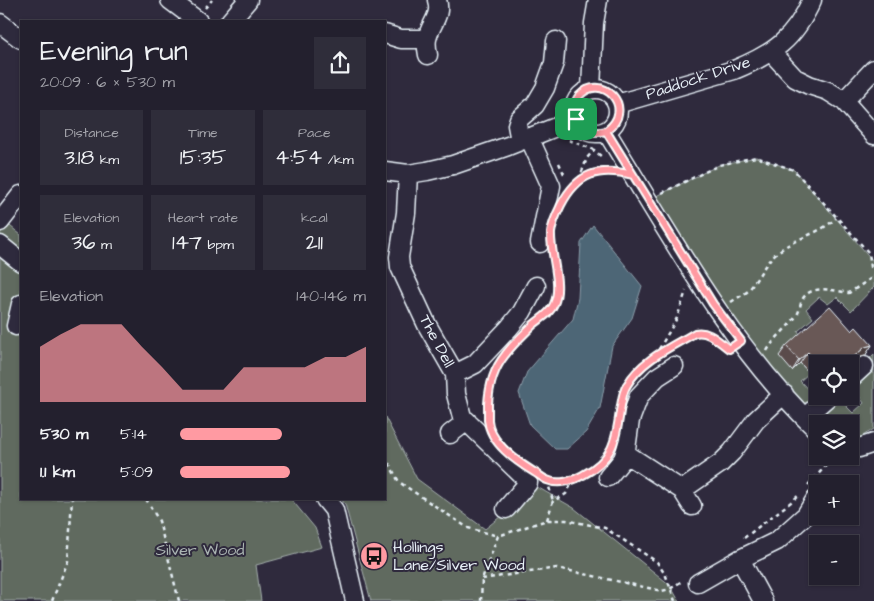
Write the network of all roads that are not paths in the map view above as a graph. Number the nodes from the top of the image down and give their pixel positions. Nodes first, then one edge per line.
1 (170, 0) edge
2 (248, 0) edge
3 (437, 0) edge
4 (598, 0) edge
5 (812, 0) edge
6 (197, 20) edge
7 (231, 20) edge
8 (0, 23) edge
9 (386, 34) edge
10 (20, 38) edge
11 (556, 41) dead end
12 (772, 52) junction
13 (874, 69) edge
14 (592, 88) junction
15 (844, 101) junction
16 (617, 104) junction
17 (576, 119) junction
18 (606, 131) junction
19 (874, 135) edge
20 (524, 139) junction
21 (386, 171) edge
22 (408, 174) junction
23 (14, 202) edge
24 (0, 222) edge
25 (546, 244) road end
26 (0, 246) edge
27 (392, 260) edge
28 (20, 261) edge
29 (536, 286) dead end
30 (20, 308) edge
31 (16, 326) dead end
32 (674, 366) dead end
33 (864, 366) dead end
34 (859, 370) edge
35 (455, 374) junction
36 (784, 394) junction
37 (819, 405) edge
38 (805, 417) junction
39 (467, 421) junction
40 (809, 421) edge
41 (450, 434) dead end
42 (874, 443) edge
43 (859, 448) edge
44 (625, 453) junction
45 (604, 471) road end
46 (682, 490) junction
47 (326, 500) edge
48 (692, 506) dead end
49 (506, 509) dead end
50 (809, 509) edge
51 (740, 558) junction
52 (691, 581) road end
53 (355, 601) edge
54 (763, 601) edge

1 - 6 street
2 - 7 street
3 - 9 street
4 - 14 street
5 - 12 street, Paddock Drive
8 - 10 street
11 - 20 street
12 - 15 street
12 - 16 street, Paddock Drive
13 - 15 street
14 - 16 street
14 - 17 street
15 - 19 street
16 - 18 street
17 - 18 street
17 - 20 street
18 - 36 street
20 - 22 street
20 - 25 street
21 - 22 street
22 - 27 street, The Dell
23 - 24 street
26 - 28 street
27 - 35 street, The Dell
29 - 35 street
30 - 31 street
32 - 44 street
33 - 34 street
35 - 39 street, The Dell
36 - 38 street
36 - 46 street
37 - 38 street
38 - 40 street
39 - 41 street
39 - 49 street, The Dell
42 - 43 street
44 - 45 street
44 - 46 street
46 - 48 street
47 - 53 street
50 - 51 street
51 - 52 street
51 - 54 street

